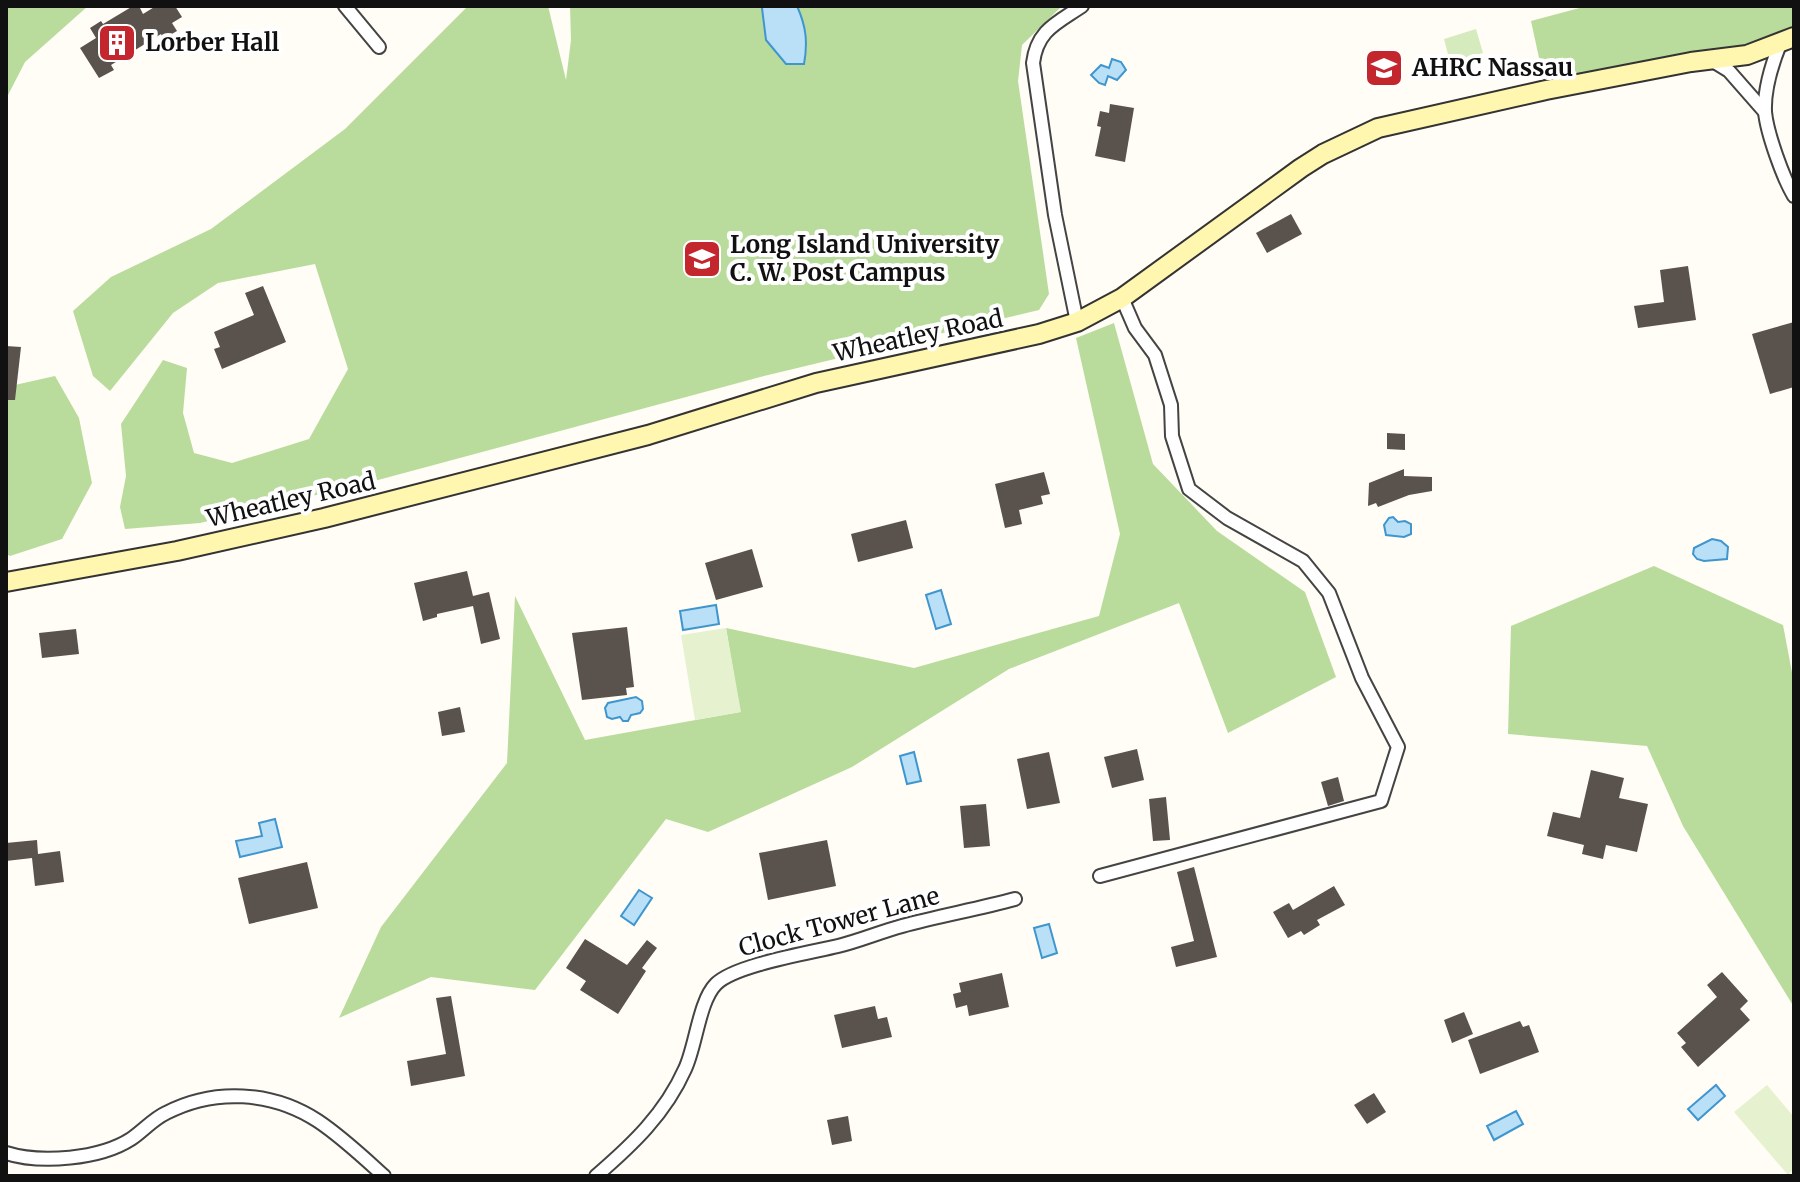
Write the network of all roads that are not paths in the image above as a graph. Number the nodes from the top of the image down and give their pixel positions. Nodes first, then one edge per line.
1 (345, 6) edge
2 (1082, 6) edge
3 (1787, 41) edge
4 (379, 47) dead end
5 (1711, 60) junction
6 (1765, 112) junction
7 (1794, 196) edge
8 (1122, 298) junction
9 (1077, 322) junction
10 (6, 582) edge
11 (1100, 876) dead end
12 (1015, 899) dead end
13 (6, 1153) edge
14 (384, 1176) edge
15 (596, 1176) edge

1 - 4 street
2 - 9 street
3 - 5 main road, Wheatley Road
3 - 6 street
5 - 6 street
5 - 8 main road, Wheatley Road
6 - 7 street
8 - 9 main road, Wheatley Road
8 - 11 street
9 - 10 main road, Wheatley Road
12 - 15 street, Clock Tower Lane
13 - 14 street

